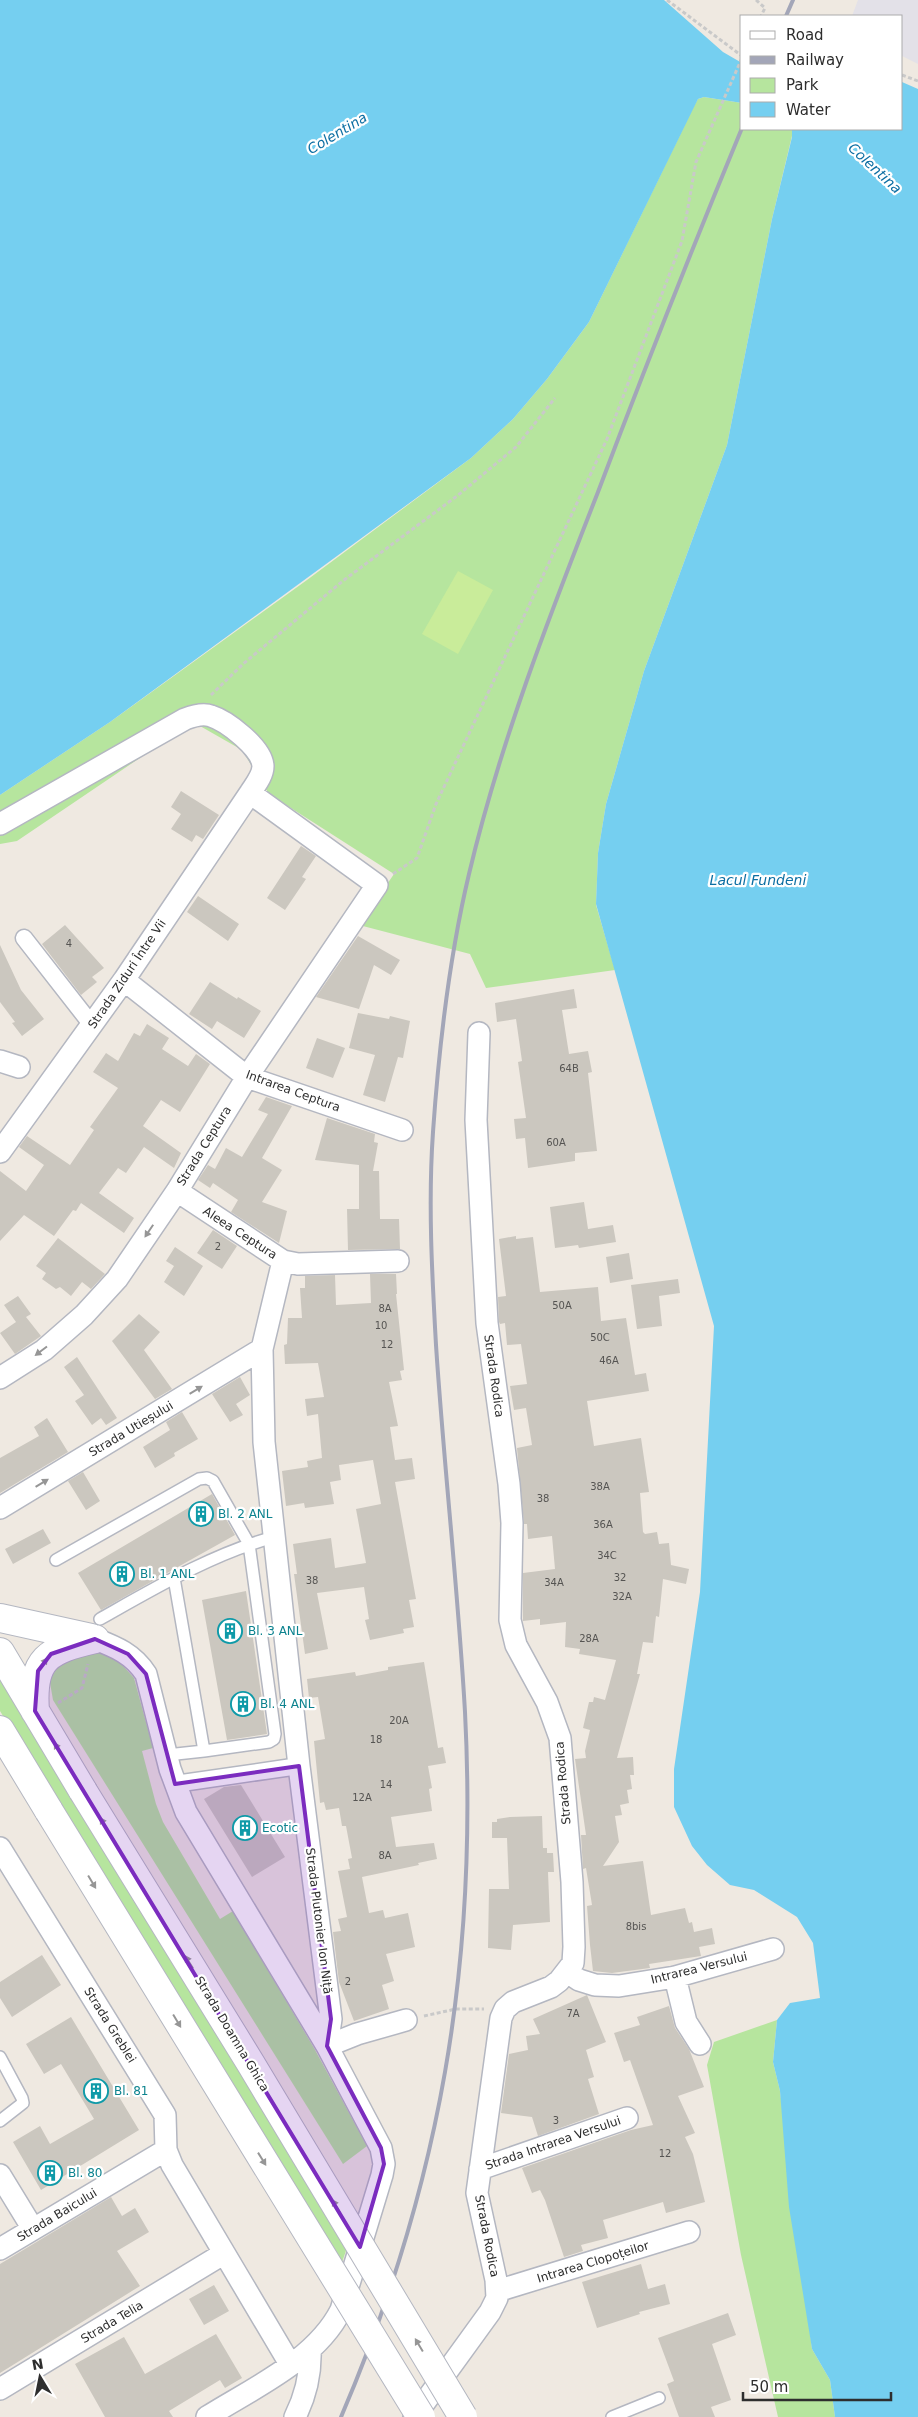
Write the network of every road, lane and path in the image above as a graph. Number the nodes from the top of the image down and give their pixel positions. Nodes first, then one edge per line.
1 (667, 0) edge
2 (756, 0) edge
3 (762, 15) edge
4 (740, 55) edge
5 (740, 62) edge
6 (903, 74) edge
7 (918, 81) edge
8 (555, 398) dead end
9 (195, 715) junction
10 (250, 793) junction
11 (0, 824) edge
12 (377, 885) junction
13 (24, 938) dead end
14 (124, 980) junction
15 (92, 1025) junction
16 (479, 1033) dead end
17 (247, 1077) junction
18 (402, 1130) dead end
19 (0, 1152) edge
20 (177, 1191) junction
21 (283, 1261) junction
22 (398, 1262) dead end
23 (262, 1349) junction
24 (0, 1378) edge
25 (0, 1508) edge
26 (274, 1537) junction
27 (249, 1544) junction
28 (56, 1560) dead end
29 (174, 1578) junction
30 (0, 1618) edge
31 (97, 1629) junction
32 (0, 1652) edge
33 (37, 1713) junction
34 (0, 1730) edge
35 (204, 1751) junction
36 (167, 1756) junction
37 (299, 1766) junction
38 (174, 1784) junction
39 (0, 1848) edge
40 (773, 1949) dead end
41 (567, 1972) junction
42 (675, 1977) junction
43 (505, 2009) junction
44 (406, 2020) joint
45 (700, 2044) dead end
46 (327, 2046) junction
47 (0, 2057) edge
48 (627, 2118) dead end
49 (0, 2121) edge
50 (166, 2150) junction
51 (480, 2169) junction
52 (0, 2175) edge
53 (33, 2229) junction
54 (689, 2232) dead end
55 (0, 2249) edge
56 (223, 2254) junction
57 (497, 2291) junction
58 (310, 2350) junction
59 (290, 2364) junction
60 (0, 2389) edge
61 (659, 2398) dead end
62 (207, 2417) edge
63 (295, 2417) edge
64 (414, 2417) edge
65 (422, 2417) edge
66 (463, 2417) edge
67 (612, 2417) edge

1 - 4 path
2 - 3 path
5 - 12 path
6 - 7 path
8 - 9 path
9 - 10 street, Strada Ziduri Între Vii
9 - 11 street
10 - 12 street
10 - 14 street, Strada Ziduri Între Vii
12 - 17 street, Strada Ceptura
13 - 15 street
14 - 15 street, Strada Ziduri Între Vii
14 - 17 street, Intrarea Ceptura
15 - 19 street, Strada Ziduri Între Vii
16 - 41 street, Strada Rodica
17 - 18 street, Intrarea Ceptura
17 - 20 street, Strada Ceptura
20 - 21 street, Aleea Ceptura
20 -> 24 street, Strada Ceptura
21 - 22 street, Aleea Ceptura
21 - 23 street, Strada Plutonier Ion Niță
25 -> 23 street, Strada Utieșului
23 - 26 street, Strada Plutonier Ion Niță
26 - 27 lane
26 - 37 street, Strada Plutonier Ion Niță
27 - 28 lane
27 - 29 lane
27 - 35 lane
29 - 31 lane
29 - 35 lane
30 - 31 main road
31 - 33 path
33 -> 31 main road
31 - 36 street
32 - 33 main road, Strada Doamna Ghica
66 -> 33 main road, Strada Doamna Ghica, bridge
34 -> 65 main road, bridge
35 - 36 lane
36 - 38 street
37 - 38 street
37 - 46 street, Strada Plutonier Ion Niță
38 - 46 street
39 - 50 street, Strada Greblei
40 - 42 street, Intrarea Versului
41 - 42 street, Intrarea Versului
41 - 43 street
42 - 45 street
43 - 44 path
43 - 51 street, Strada Rodica
44 - 46 street
46 - 58 street
47 - 49 lane
48 - 51 street, Strada Intrarea Versului
50 - 53 street, Strada Baicului
50 - 56 street, Strada Greblei
51 - 57 street, Strada Rodica
52 - 53 street
53 - 55 street, Strada Baicului
54 - 57 street, Intrarea Clopoțeilor
56 - 59 street, Strada Greblei
56 - 60 street, Strada Telia
57 - 64 street, Strada Rodica
58 - 59 street
58 - 63 street
59 - 62 street
61 - 67 lane

